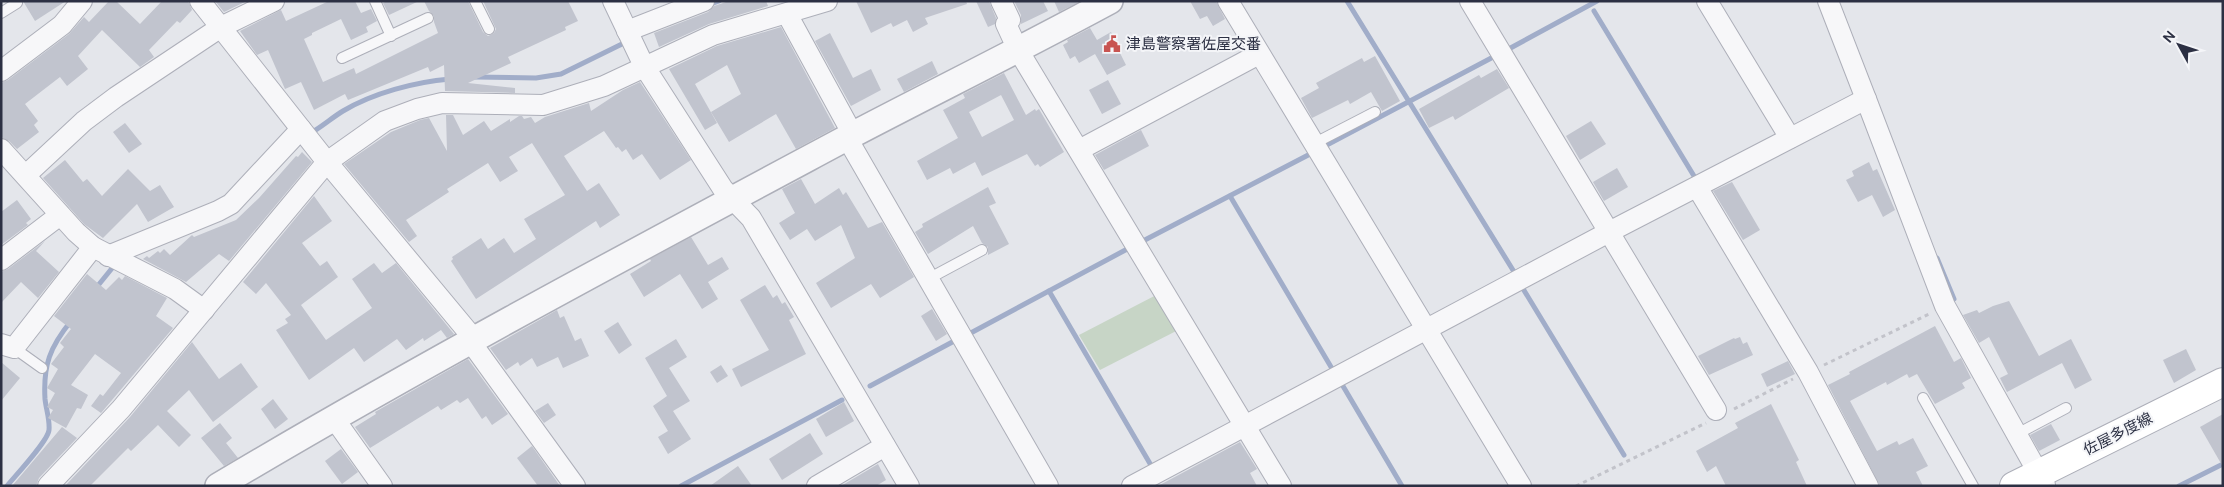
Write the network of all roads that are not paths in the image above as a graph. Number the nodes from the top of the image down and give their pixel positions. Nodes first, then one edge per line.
1 (82, 1) edge
2 (200, 1) edge
3 (274, 1) edge
4 (375, 1) edge
5 (475, 1) edge
6 (613, 1) edge
7 (704, 1) edge
8 (827, 1) edge
9 (1001, 1) edge
10 (1110, 1) edge
11 (1228, 1) edge
12 (1470, 1) edge
13 (1707, 1) edge
14 (1828, 1) edge
15 (17, 3) dead end
16 (1, 13) edge
17 (787, 14) junction
18 (428, 18) dead end
19 (221, 27) junction
20 (489, 29) dead end
21 (627, 31) junction
22 (391, 36) junction
23 (1018, 50) junction
24 (1259, 54) junction
25 (342, 58) dead end
26 (644, 66) junction
27 (1, 71) edge
28 (1866, 99) junction
29 (1375, 112) dead end
30 (301, 129) junction
31 (850, 136) junction
32 (1790, 138) junction
33 (1315, 143) junction
34 (1, 149) edge
35 (1079, 150) junction
36 (327, 162) junction
37 (26, 175) junction
38 (1697, 187) junction
39 (734, 200) junction
40 (60, 215) junction
41 (1609, 232) junction
42 (982, 250) dead end
43 (101, 252) junction
44 (1, 260) edge
45 (928, 279) junction
46 (204, 310) junction
47 (1426, 330) junction
48 (472, 340) junction
49 (8, 346) edge
50 (42, 368) dead end
51 (2223, 382) edge
52 (1923, 398) dead end
53 (2066, 408) dead end
54 (1718, 414) road end
55 (333, 418) junction
56 (1246, 426) junction
57 (2017, 434) junction
58 (885, 446) junction
59 (2042, 480) edge
60 (48, 486) edge
61 (218, 486) edge
62 (382, 486) edge
63 (576, 486) edge
64 (817, 486) edge
65 (909, 486) edge
66 (1048, 486) edge
67 (1132, 486) edge
68 (1281, 486) edge
69 (1521, 486) edge
70 (1868, 486) edge
71 (1973, 486) edge
72 (2014, 486) edge

1 - 27 street
2 - 19 street
3 - 19 street
4 - 22 lane
5 - 20 lane
6 - 21 street
7 - 21 street
8 - 17 street
9 - 23 street
10 - 23 street
11 - 24 street
12 - 41 street
13 - 32 street
14 - 28 street
15 - 16 lane
17 - 26 street
17 - 31 street
18 - 22 lane
19 - 30 street
19 - 37 street
21 - 26 street
22 - 25 lane
23 - 31 street
23 - 35 street
24 - 33 street
24 - 35 street
26 - 36 street
26 - 39 street
28 - 32 street
28 - 57 street
29 - 33 lane
30 - 36 street
30 - 43 street
31 - 39 street
31 - 45 street
32 - 38 street
33 - 47 street
34 - 37 street
35 - 56 street
36 - 46 street
36 - 48 street
37 - 40 street
38 - 41 street
38 - 70 street
39 - 48 street
39 - 58 street
40 - 43 street
40 - 44 street
41 - 47 street
41 - 54 street
42 - 45 lane
43 - 46 street
43 - 49 street
45 - 66 street
46 - 60 street
47 - 56 street
47 - 69 street
48 - 55 street
48 - 63 street
49 - 50 lane
51 - 59 main road, 佐屋多度線
52 - 71 lane
53 - 57 lane
55 - 61 street
55 - 62 street
56 - 67 street
56 - 68 street
57 - 59 street
58 - 64 street
58 - 65 street
59 - 72 main road, 佐屋多度線

